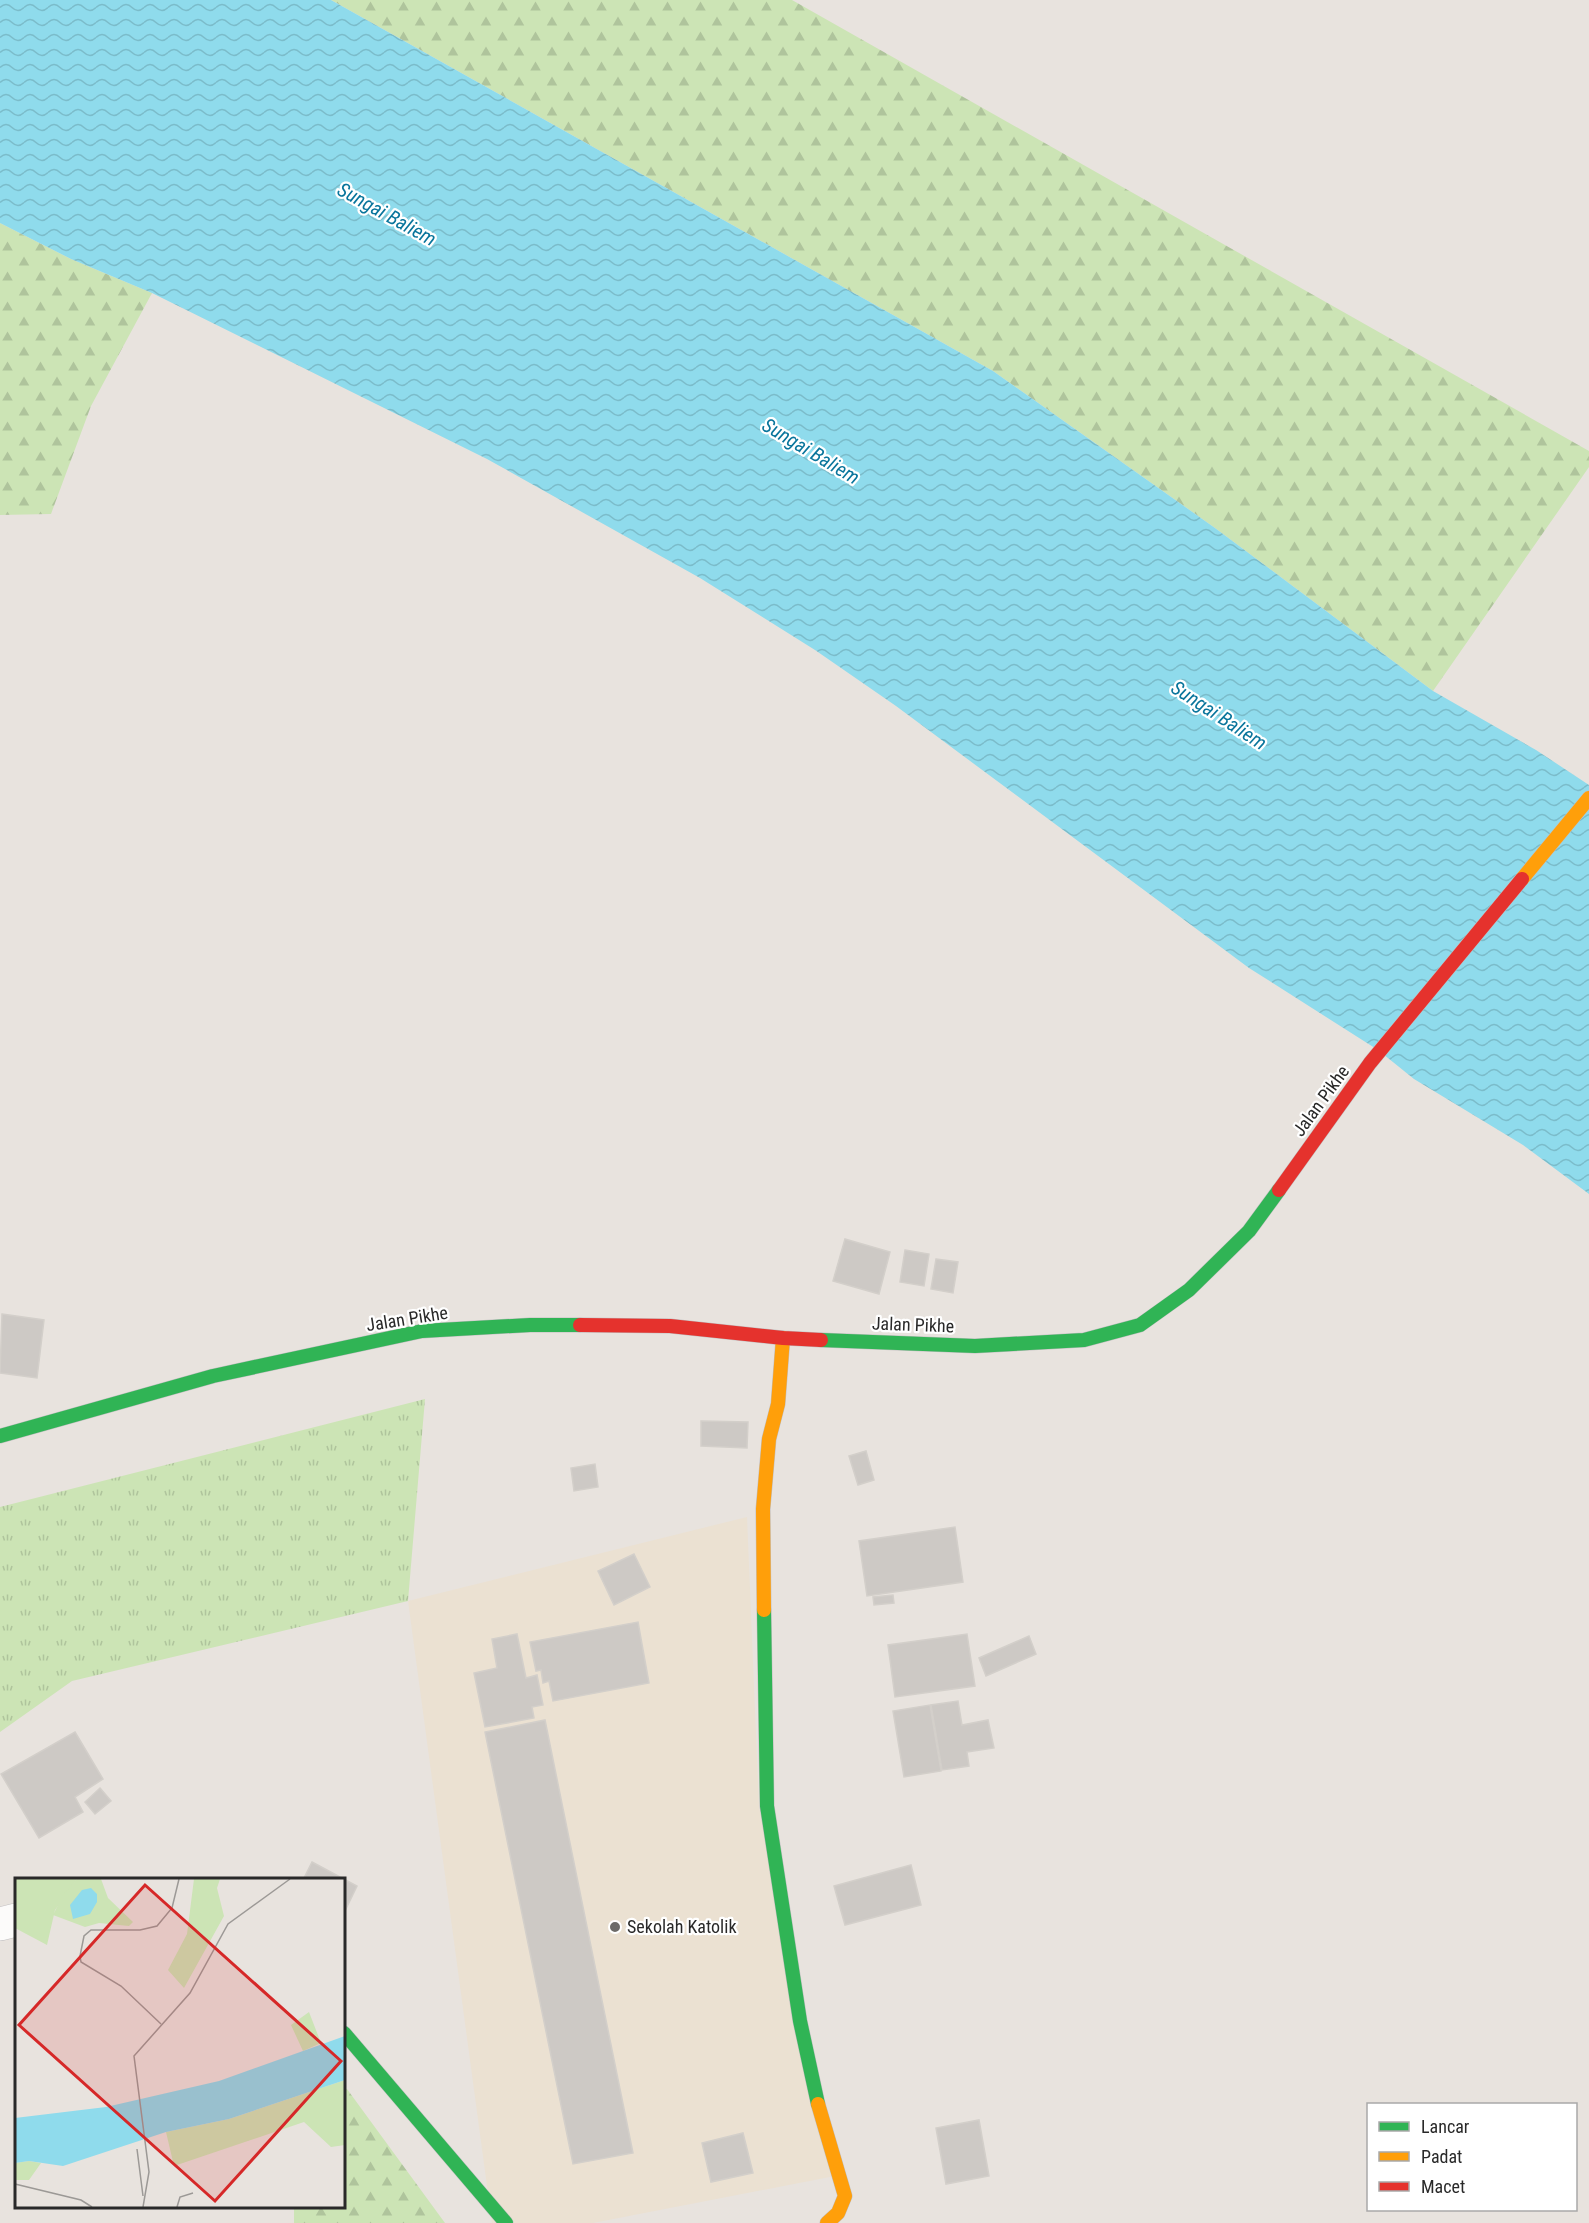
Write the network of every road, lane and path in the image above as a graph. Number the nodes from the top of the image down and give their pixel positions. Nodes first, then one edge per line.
1 (1589, 798) edge
2 (783, 1338) junction
3 (0, 1436) edge
4 (15, 1920) edge
5 (0, 1924) edge
6 (345, 2034) edge
7 (506, 2223) edge
8 (827, 2223) edge

1 - 2 main road, Jalan Pikhe
2 - 3 main road, Jalan Pikhe
2 - 8 main road
4 - 5 street
6 - 7 main road

